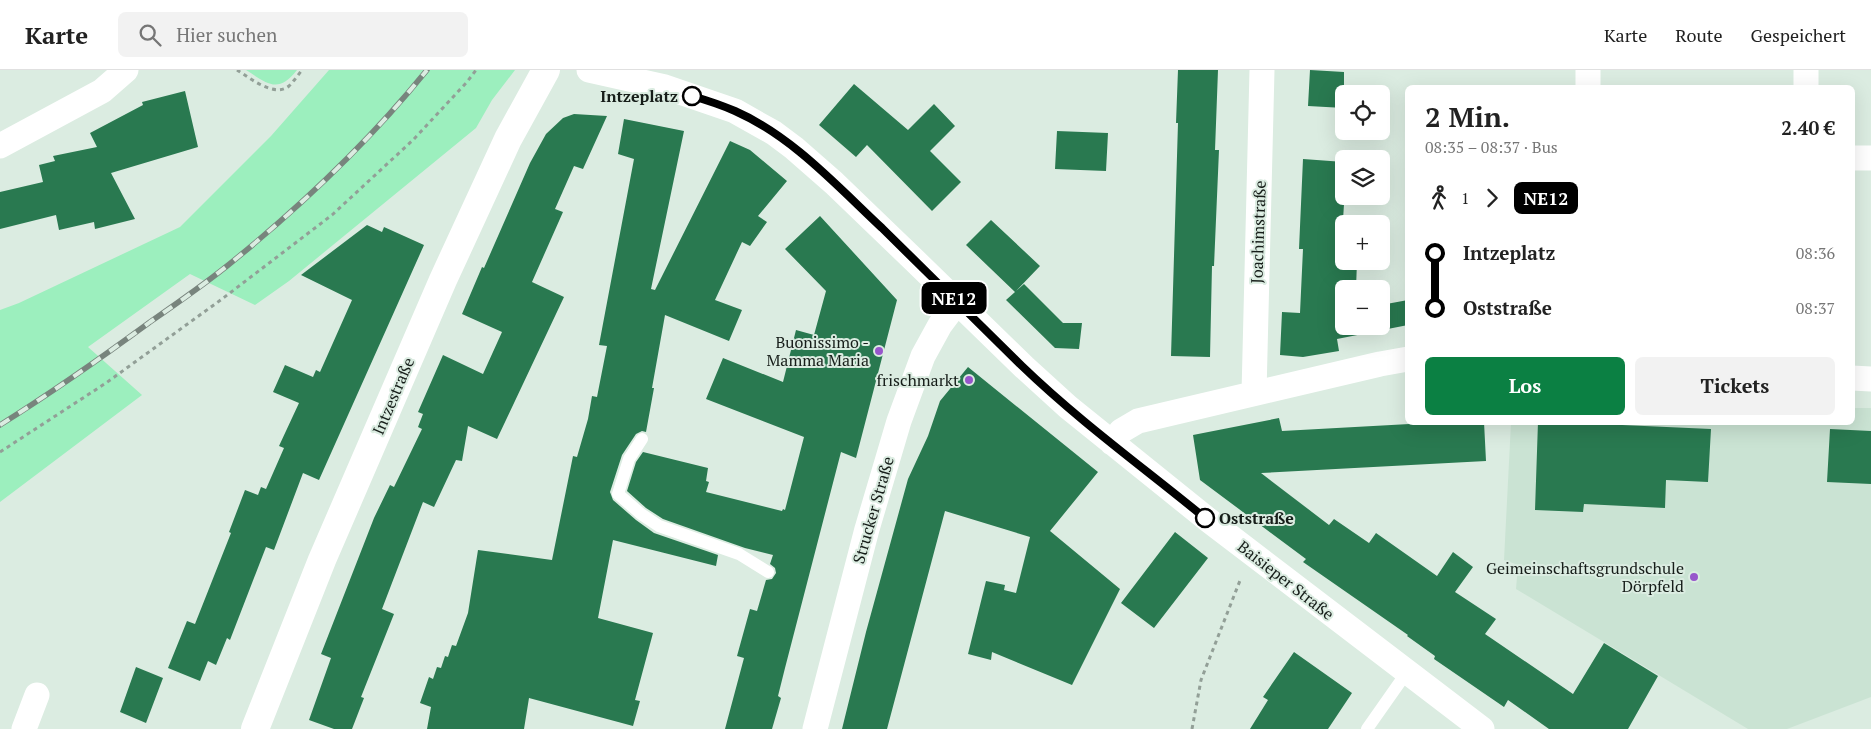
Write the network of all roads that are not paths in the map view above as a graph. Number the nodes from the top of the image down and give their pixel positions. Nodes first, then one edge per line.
1 (126, 70) edge
2 (546, 70) edge
3 (589, 70) edge
4 (1262, 70) edge
5 (1588, 70) edge
6 (1806, 70) edge
7 (1588, 85) edge
8 (1806, 85) edge
9 (0, 146) edge
10 (1855, 158) edge
11 (1871, 158) edge
12 (958, 302) junction
13 (1405, 360) edge
14 (1855, 378) edge
15 (1871, 379) edge
16 (1254, 393) junction
17 (642, 439) dead end
18 (1112, 443) junction
19 (768, 572) dead end
20 (1407, 672) junction
21 (37, 695) dead end
22 (24, 729) edge
23 (255, 729) edge
24 (815, 729) edge
25 (1367, 729) edge
26 (1482, 729) edge

1 - 9 street
2 - 23 main road, Intzestraße
3 - 12 street, Baisieper Straße
4 - 16 street, Joachimstraße
5 - 7 street
6 - 8 street
10 - 11 street
12 - 18 street, Baisieper Straße
12 - 24 street, Strucker Straße
13 - 16 street
14 - 15 street
16 - 18 street
17 - 19 lane
18 - 20 street, Baisieper Straße
20 - 25 lane
20 - 26 street, Baisieper Straße
21 - 22 street

